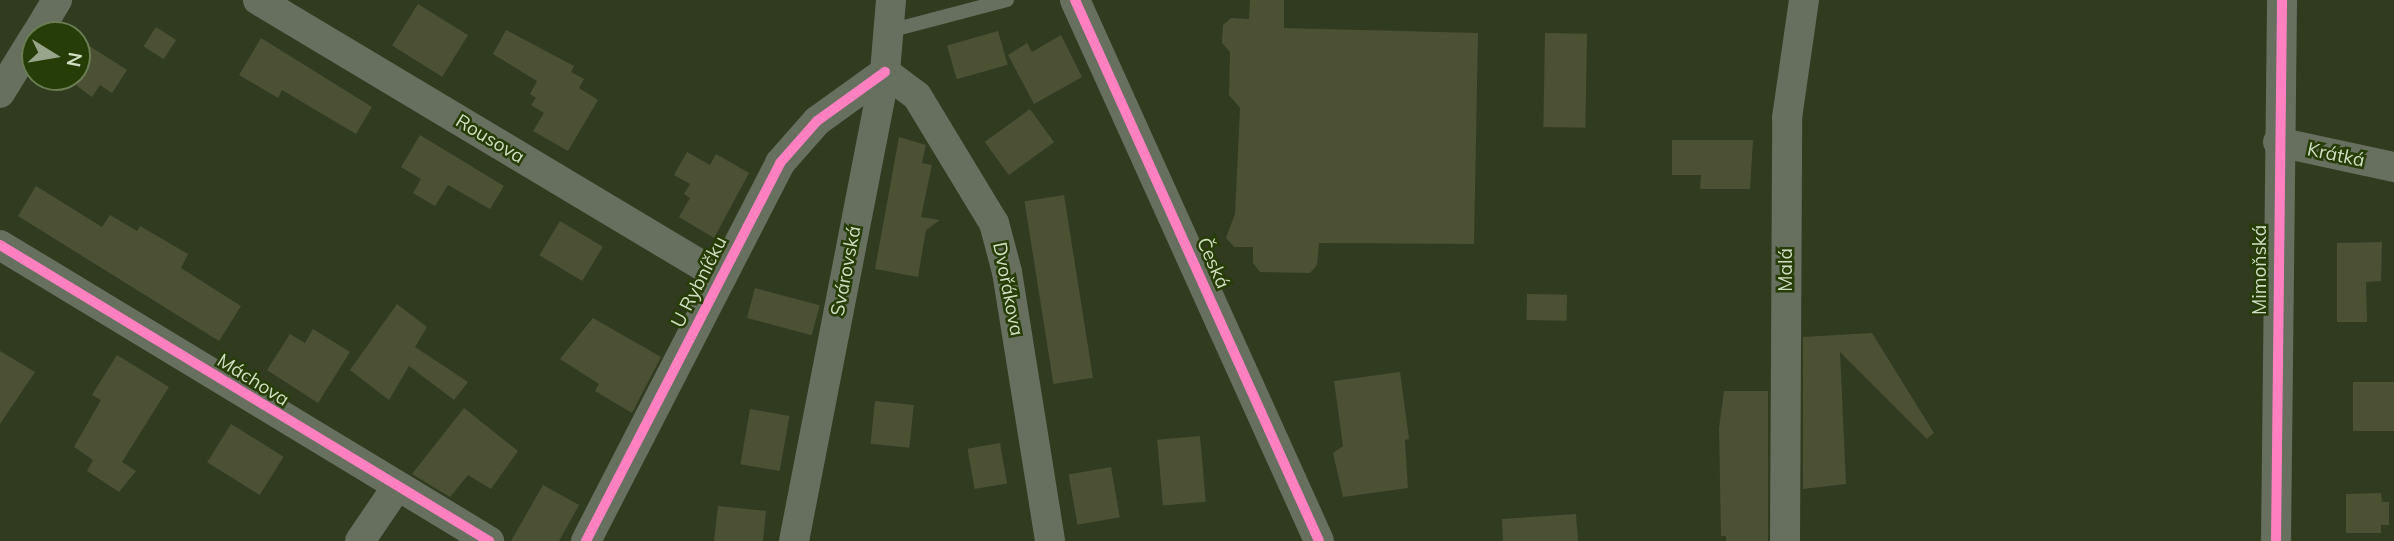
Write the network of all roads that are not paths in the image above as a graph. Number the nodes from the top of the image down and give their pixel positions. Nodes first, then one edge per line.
1 (57, 0) edge
2 (258, 0) edge
3 (891, 0) edge
4 (1007, 0) edge
5 (1075, 0) edge
6 (1804, 0) edge
7 (2282, 0) edge
8 (44, 21) edge
9 (888, 31) junction
10 (21, 59) edge
11 (885, 72) junction
12 (0, 93) edge
13 (2278, 142) junction
14 (2394, 167) edge
15 (0, 245) edge
16 (721, 277) junction
17 (396, 488) junction
18 (360, 541) edge
19 (489, 541) edge
20 (586, 541) edge
21 (794, 541) edge
22 (1050, 541) edge
23 (1319, 541) edge
24 (1785, 541) edge
25 (2276, 541) edge

1 - 8 street
2 - 16 street, Rousova
3 - 9 street, Svárovská
4 - 9 lane
5 - 23 street, Česká
6 - 24 street, Malá
7 - 13 street, Mimoňská
9 - 11 street, Svárovská
10 - 12 street
11 - 16 street, U Rybníčku
11 - 21 street, Svárovská
11 - 22 street, Dvořákova
13 - 14 street, Krátká
13 - 25 street, Mimoňská
15 - 17 street, Máchova
16 - 20 street, U Rybníčku
17 - 18 street
17 - 19 street, Máchova

